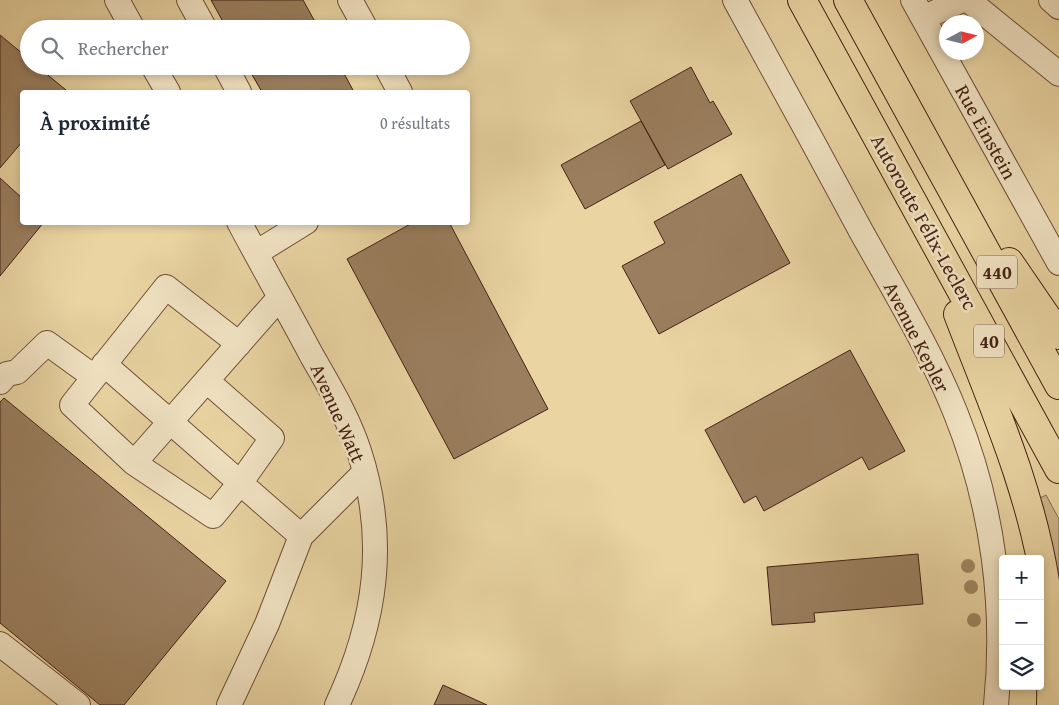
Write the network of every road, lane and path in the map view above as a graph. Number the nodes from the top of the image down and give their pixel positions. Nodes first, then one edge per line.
1 (117, 0) edge
2 (189, 0) edge
3 (350, 0) edge
4 (735, 0) edge
5 (802, 0) edge
6 (848, 0) edge
7 (962, 0) edge
8 (968, 0) edge
9 (1051, 0) edge
10 (1059, 6) edge
11 (918, 9) edge
12 (128, 20) edge
13 (200, 20) edge
14 (361, 20) edge
15 (1059, 74) edge
16 (159, 75) edge
17 (230, 75) edge
18 (391, 75) edge
19 (167, 90) edge
20 (238, 90) edge
21 (399, 90) edge
22 (935, 159) junction
23 (923, 221) junction
24 (241, 225) edge
25 (301, 225) edge
26 (256, 253) junction
27 (1059, 263) edge
28 (280, 297) junction
29 (1059, 335) edge
30 (239, 344) junction
31 (99, 370) junction
32 (207, 381) junction
33 (0, 382) edge
34 (1059, 385) edge
35 (171, 422) junction
36 (134, 463) junction
37 (1059, 469) edge
38 (365, 472) junction
39 (241, 482) junction
40 (302, 536) junction
41 (0, 644) edge
42 (78, 705) edge
43 (229, 705) edge
44 (337, 705) edge
45 (996, 705) edge
46 (1051, 705) edge

1 - 12 street
2 - 13 street
3 - 14 street
4 - 45 street, Avenue Kepler
5 - 23 highway, Autoroute Félix-Leclerc / 40
6 - 22 highway, Autoroute Félix-Leclerc
7 - 11 street
8 - 15 street
9 - 10 street
11 - 27 street, Rue Einstein
16 - 19 street
17 - 20 street
18 - 21 street
22 - 29 highway
22 - 34 highway, Autoroute Félix-Leclerc / 440
23 - 37 highway, Autoroute Félix-Leclerc / 40
23 - 46 highway
24 - 26 street, Avenue Watt
25 - 26 street
26 - 28 street, Avenue Watt
28 - 30 street
28 - 38 street, Avenue Watt
30 - 31 street
30 - 32 street
31 - 33 street
31 - 35 street
31 - 36 street
32 - 35 street
32 - 39 street
35 - 36 street
35 - 39 street
36 - 39 street
38 - 40 street
38 - 44 street, Avenue Watt
39 - 40 street
40 - 43 street
41 - 42 street

